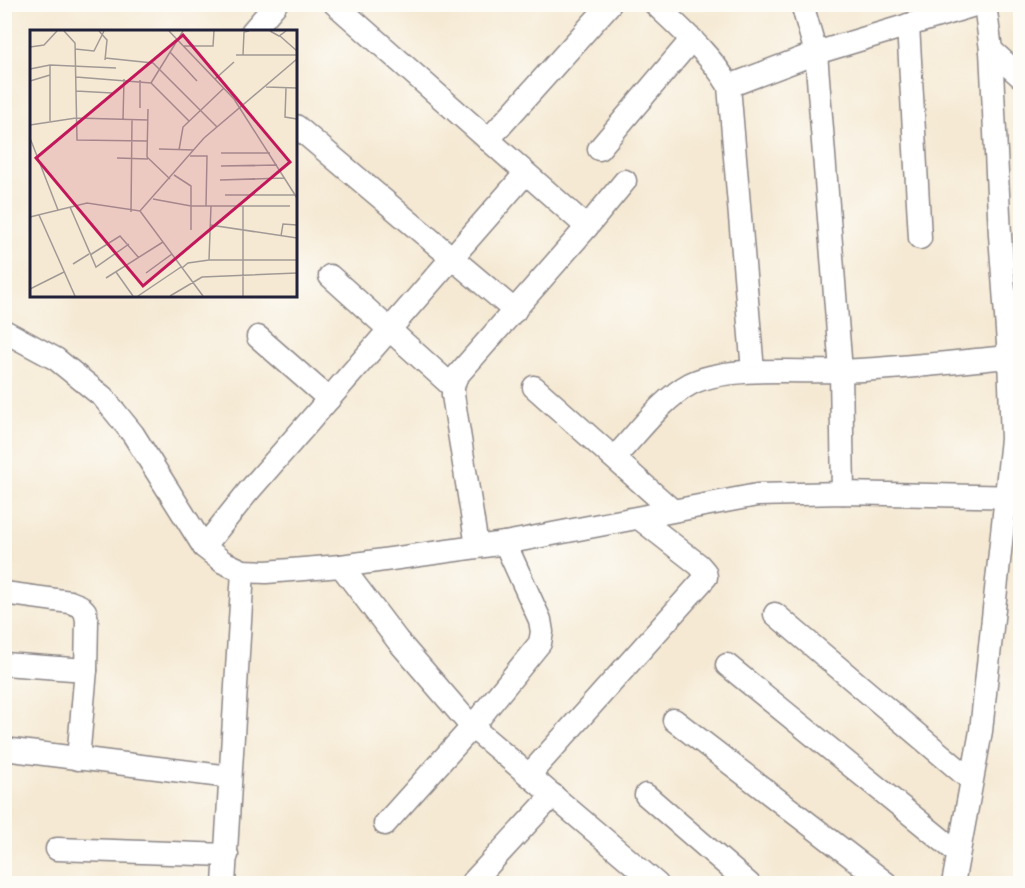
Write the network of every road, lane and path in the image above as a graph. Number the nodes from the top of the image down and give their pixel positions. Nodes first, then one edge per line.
1 (276, 4) edge
2 (335, 4) edge
3 (610, 4) edge
4 (655, 4) edge
5 (802, 4) edge
6 (978, 4) edge
7 (985, 4) edge
8 (908, 25) junction
9 (254, 30) edge
10 (692, 39) junction
11 (991, 50) junction
12 (816, 53) junction
13 (1020, 76) edge
14 (729, 86) junction
15 (297, 127) edge
16 (488, 140) junction
17 (598, 149) dead end
18 (525, 174) junction
19 (625, 181) dead end
20 (587, 227) junction
21 (1010, 234) edge
22 (920, 238) dead end
23 (452, 257) junction
24 (330, 276) dead end
25 (1012, 289) edge
26 (515, 311) junction
27 (390, 330) junction
28 (4, 331) edge
29 (258, 337) dead end
30 (1010, 357) junction
31 (753, 371) junction
32 (841, 371) junction
33 (453, 387) junction
34 (534, 387) dead end
35 (329, 399) junction
36 (615, 457) junction
37 (843, 493) junction
38 (1014, 497) edge
39 (672, 510) junction
40 (639, 518) junction
41 (505, 543) junction
42 (477, 546) junction
43 (204, 547) junction
44 (341, 566) junction
45 (243, 571) junction
46 (4, 593) edge
47 (775, 614) dead end
48 (4, 664) edge
49 (727, 664) dead end
50 (87, 670) junction
51 (674, 720) dead end
52 (472, 727) junction
53 (4, 749) edge
54 (78, 759) junction
55 (530, 775) junction
56 (230, 777) junction
57 (971, 780) junction
58 (553, 795) junction
59 (646, 795) dead end
60 (385, 824) dead end
61 (57, 849) dead end
62 (958, 853) junction
63 (226, 855) junction
64 (481, 880) edge
65 (224, 884) edge
66 (657, 884) edge
67 (749, 884) edge
68 (887, 884) edge
69 (953, 884) edge

1 - 9 street
2 - 16 street
3 - 16 street
4 - 10 street
5 - 12 street
6 - 8 street
7 - 11 street
8 - 12 street
8 - 22 street
10 - 14 street
10 - 17 street
11 - 13 street
11 - 21 street
12 - 14 street
12 - 32 street
14 - 31 street
15 - 23 street
16 - 18 street
18 - 20 street
18 - 23 street
19 - 20 street
20 - 26 street
21 - 25 street
23 - 26 street
23 - 27 street
24 - 27 street
25 - 30 street
26 - 33 street
27 - 33 street
27 - 35 street
28 - 43 street
29 - 35 street
30 - 32 street
30 - 38 street
31 - 32 street
31 - 36 street
32 - 37 street
33 - 42 street
34 - 36 street
35 - 43 street
36 - 39 street
37 - 38 street
37 - 39 street
38 - 57 street
39 - 40 street
40 - 41 street
40 - 55 street
41 - 42 street
41 - 52 street
42 - 44 street
43 - 45 street
44 - 45 street
44 - 52 street
45 - 56 street
46 - 50 street
47 - 57 street
48 - 50 street
49 - 62 street
50 - 54 street
51 - 68 street
52 - 55 street
52 - 60 street
53 - 54 street
54 - 56 street
55 - 58 street
56 - 63 street
57 - 62 street
58 - 64 street
58 - 66 street
59 - 67 street
61 - 63 street
62 - 69 street
63 - 65 street

